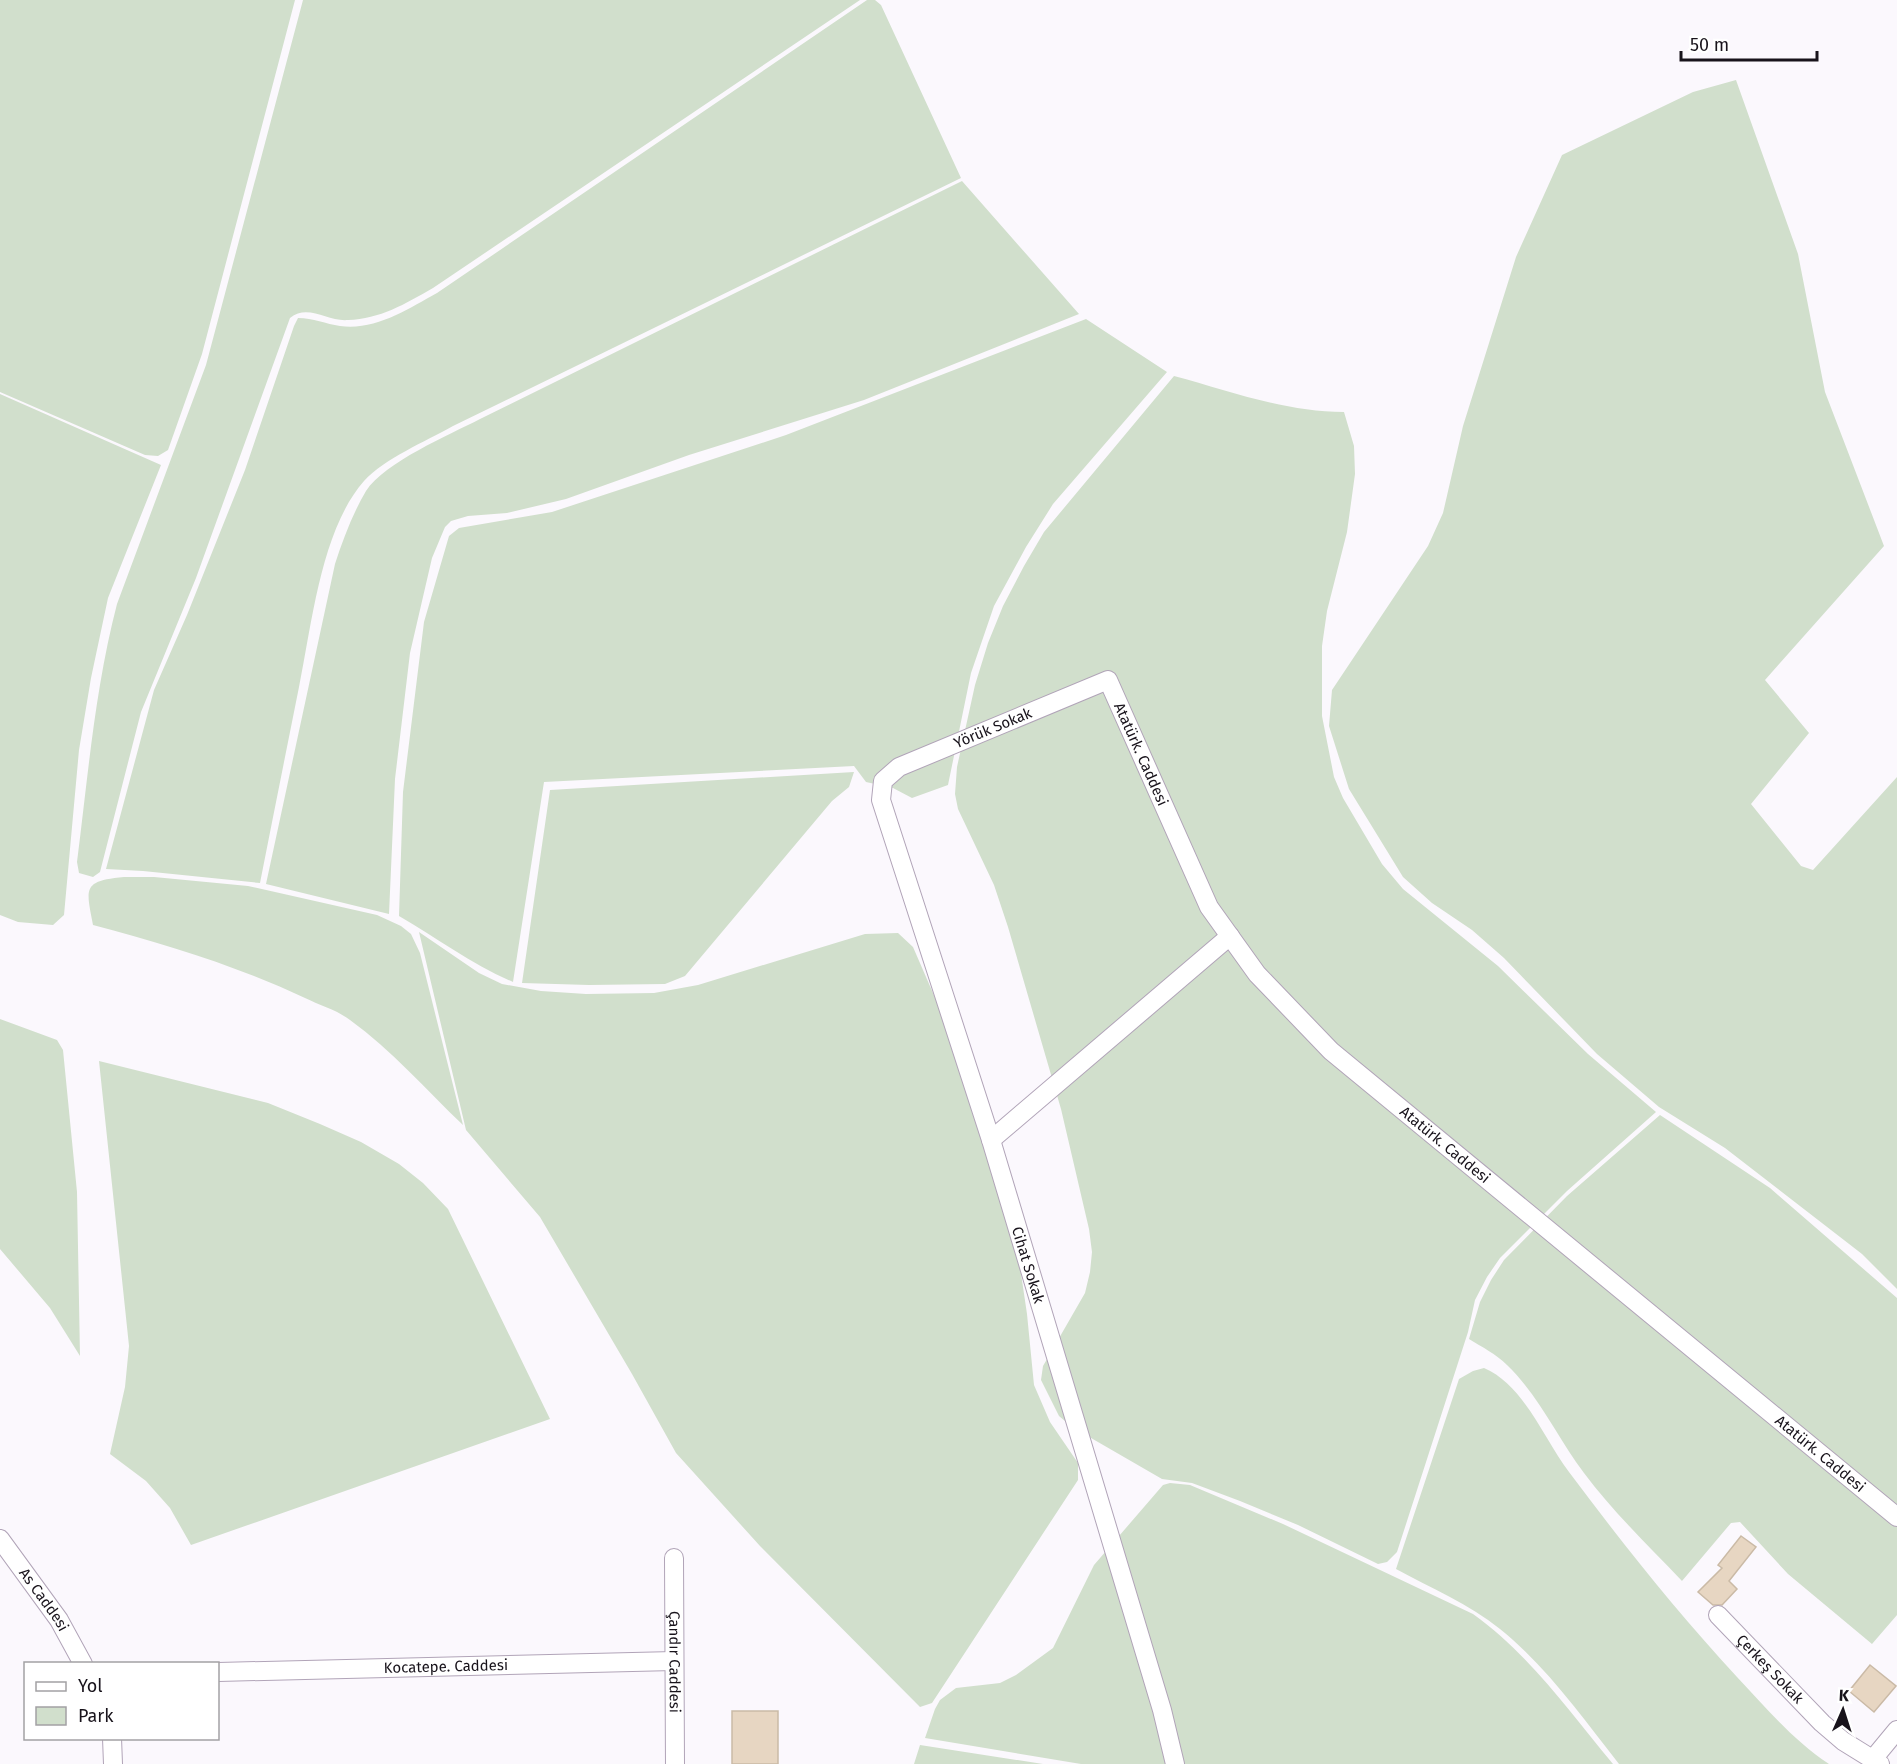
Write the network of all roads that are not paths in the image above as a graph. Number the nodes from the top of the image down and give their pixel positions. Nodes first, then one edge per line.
1 (1108, 680) joint
2 (883, 781) joint
3 (1230, 936) junction
4 (991, 1140) junction
5 (1897, 1517) edge
6 (0, 1539) edge
7 (674, 1558) dead end
8 (1718, 1615) dead end
9 (674, 1661) junction
10 (82, 1662) edge
11 (219, 1672) edge
12 (1897, 1730) edge
13 (112, 1740) edge
14 (1174, 1758) edge
15 (1876, 1761) edge
16 (113, 1764) edge
17 (675, 1764) edge

1 - 2 street, Yörük Sokak
1 - 3 street, Atatürk. Caddesi
2 - 4 street, Cihat Sokak
3 - 4 street
3 - 5 street, Atatürk. Caddesi
4 - 14 street, Cihat Sokak
6 - 10 street, As Caddesi
7 - 9 street, Çandır Caddesi
8 - 15 street, Çerkeş Sokak
9 - 11 street, Kocatepe. Caddesi
9 - 17 street, Çandır Caddesi
12 - 15 street
13 - 16 street

